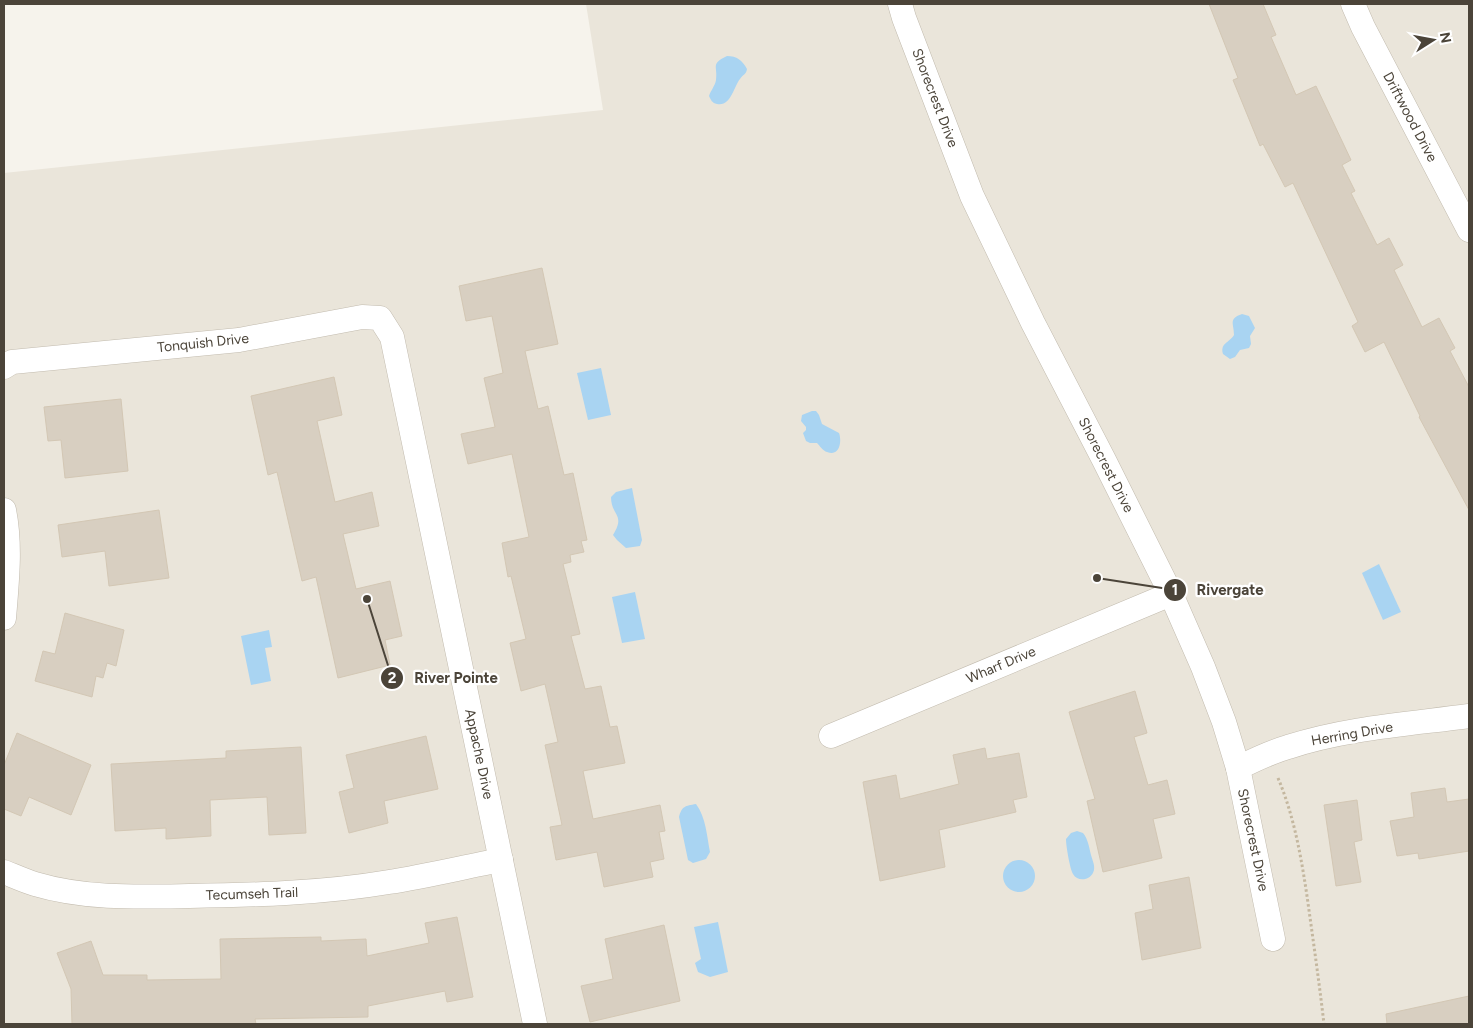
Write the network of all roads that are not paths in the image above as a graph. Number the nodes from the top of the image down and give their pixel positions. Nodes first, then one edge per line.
1 (900, 4) edge
2 (1353, 4) edge
3 (1469, 230) edge
4 (392, 337) joint
5 (4, 367) edge
6 (4, 510) edge
7 (1171, 594) junction
8 (4, 618) edge
9 (1469, 716) edge
10 (831, 736) dead end
11 (1238, 768) junction
12 (501, 860) junction
13 (4, 872) edge
14 (1273, 938) dead end
15 (535, 1024) edge

1 - 7 street, Shorecrest Drive
2 - 3 street, Driftwood Drive
4 - 5 street, Tonquish Drive
4 - 12 street, Appache Drive
6 - 8 street
7 - 10 street, Wharf Drive
7 - 11 street, Shorecrest Drive
9 - 11 street, Herring Drive
11 - 14 street, Shorecrest Drive
12 - 13 street, Tecumseh Trail
12 - 15 street, Appache Drive

